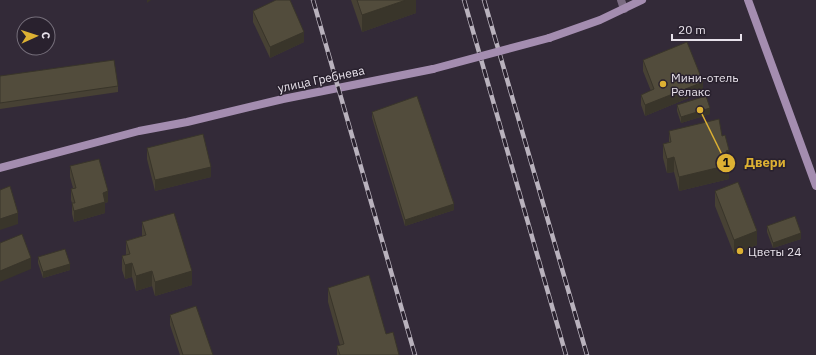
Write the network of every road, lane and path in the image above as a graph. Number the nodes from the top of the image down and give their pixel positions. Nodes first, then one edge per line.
1 (621, 0) edge
2 (642, 0) edge
3 (748, 0) edge
4 (624, 9) junction
5 (0, 168) edge
6 (816, 186) edge

1 - 4 street
2 - 4 street, улица Гребнева
3 - 6 street
4 - 5 street, улица Гребнева, bridge

